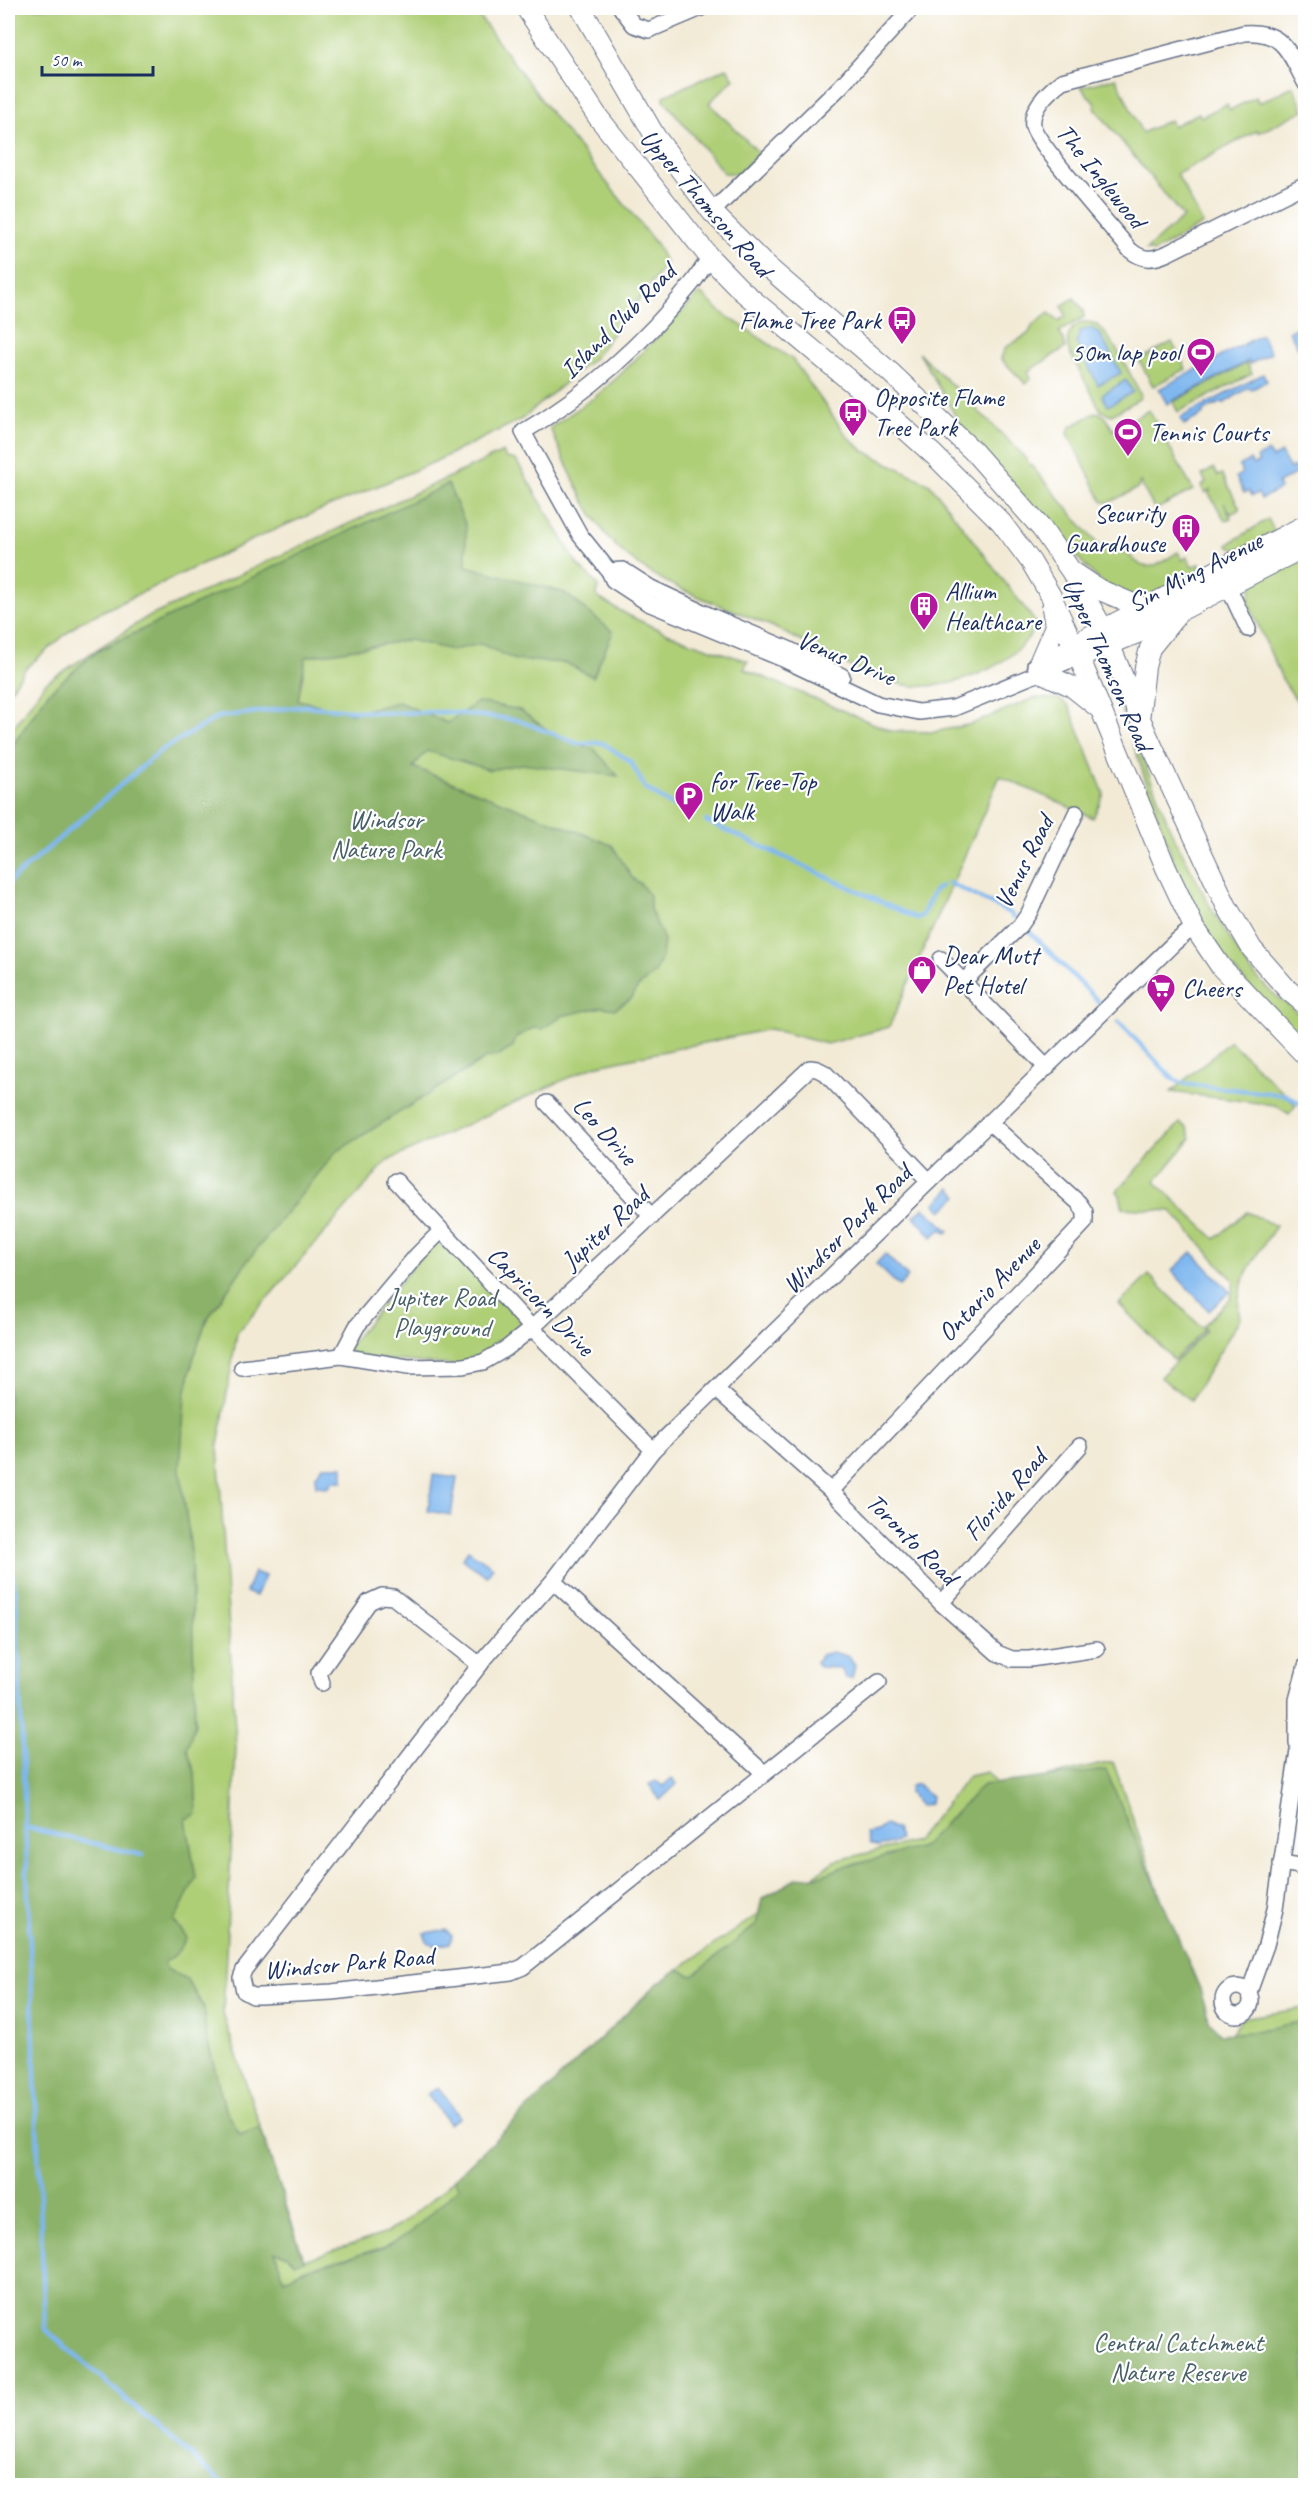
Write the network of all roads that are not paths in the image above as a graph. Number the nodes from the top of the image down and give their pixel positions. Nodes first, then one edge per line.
1 (526, 8) edge
2 (581, 8) edge
3 (621, 8) edge
4 (700, 8) edge
5 (912, 8) edge
6 (1305, 84) edge
7 (1305, 184) edge
8 (712, 212) junction
9 (710, 258) junction
10 (523, 432) joint
11 (1305, 525) edge
12 (1305, 546) edge
13 (1071, 571) junction
14 (1224, 578) junction
15 (1051, 596) junction
16 (1144, 609) junction
17 (1180, 611) junction
18 (1248, 629) dead end
19 (1106, 636) junction
20 (1076, 651) junction
21 (1040, 668) junction
22 (1102, 710) junction
23 (1140, 718) junction
24 (1076, 813) dead end
25 (1194, 927) junction
26 (941, 959) dead end
27 (963, 982) junction
28 (1305, 1005) edge
29 (1304, 1053) edge
30 (1047, 1068) junction
31 (547, 1103) dead end
32 (989, 1122) junction
33 (396, 1181) dead end
34 (929, 1181) junction
35 (652, 1217) junction
36 (441, 1231) junction
37 (532, 1328) junction
38 (341, 1356) junction
39 (242, 1368) dead end
40 (717, 1390) junction
41 (1080, 1446) dead end
42 (653, 1450) junction
43 (831, 1491) junction
44 (553, 1581) junction
45 (941, 1603) junction
46 (1097, 1649) dead end
47 (480, 1665) junction
48 (1305, 1666) edge
49 (879, 1682) dead end
50 (322, 1683) dead end
51 (1305, 1728) edge
52 (1298, 1750) junction
53 (764, 1773) junction
54 (1281, 1863) junction
55 (1305, 1867) edge
56 (1249, 1992) dead end

1 - 9 main road, Upper Thomson Road
2 - 8 main road, Upper Thomson Road
3 - 4 street
5 - 8 street
6 - 7 street, The Inglewood
8 - 13 main road, Upper Thomson Road
9 - 10 street, Island Club Road
9 - 15 main road, Upper Thomson Road
10 - 21 street, Venus Drive
11 - 14 main road, Sin Ming Avenue
12 - 14 main road, Sin Ming Avenue
13 - 16 main road
13 - 19 main road, Upper Thomson Road
14 - 16 main road, Sin Ming Avenue
14 - 17 main road, Sin Ming Avenue
14 - 18 street
15 - 20 main road, Upper Thomson Road
15 - 21 main road
16 - 19 main road, Sin Ming Avenue
17 - 19 main road, Sin Ming Avenue
17 - 23 main road
19 - 20 main road, Venus Drive
19 - 23 main road, Upper Thomson Road
20 - 21 street, Venus Drive
20 - 22 main road, Upper Thomson Road
21 - 22 main road
22 - 25 main road, Upper Thomson Road
23 - 28 main road, Upper Thomson Road
24 - 27 street, Venus Road
25 - 29 main road, Upper Thomson Road
25 - 30 street, Windsor Park Road
26 - 27 street
27 - 30 street
30 - 32 street, Windsor Park Road
31 - 35 street, Leo Drive
32 - 34 street, Windsor Park Road
32 - 43 street, Ontario Avenue
33 - 36 street, Capricorn Drive
34 - 35 street, Jupiter Road
34 - 40 street, Windsor Park Road
35 - 37 street, Jupiter Road
36 - 37 street, Capricorn Drive
36 - 38 street
37 - 38 street, Jupiter Road
37 - 42 street, Capricorn Drive
38 - 39 street, Jupiter Road
40 - 42 street, Windsor Park Road
40 - 43 street, Toronto Road
41 - 45 street, Florida Road
42 - 44 street, Windsor Park Road
43 - 45 street, Toronto Road
44 - 47 street, Windsor Park Road
44 - 53 street
45 - 46 street, Toronto Road
47 - 50 street
47 - 53 street, Windsor Park Road
48 - 52 street
49 - 53 street, Windsor Park Road
51 - 52 street
52 - 54 street
54 - 55 street
54 - 56 street

